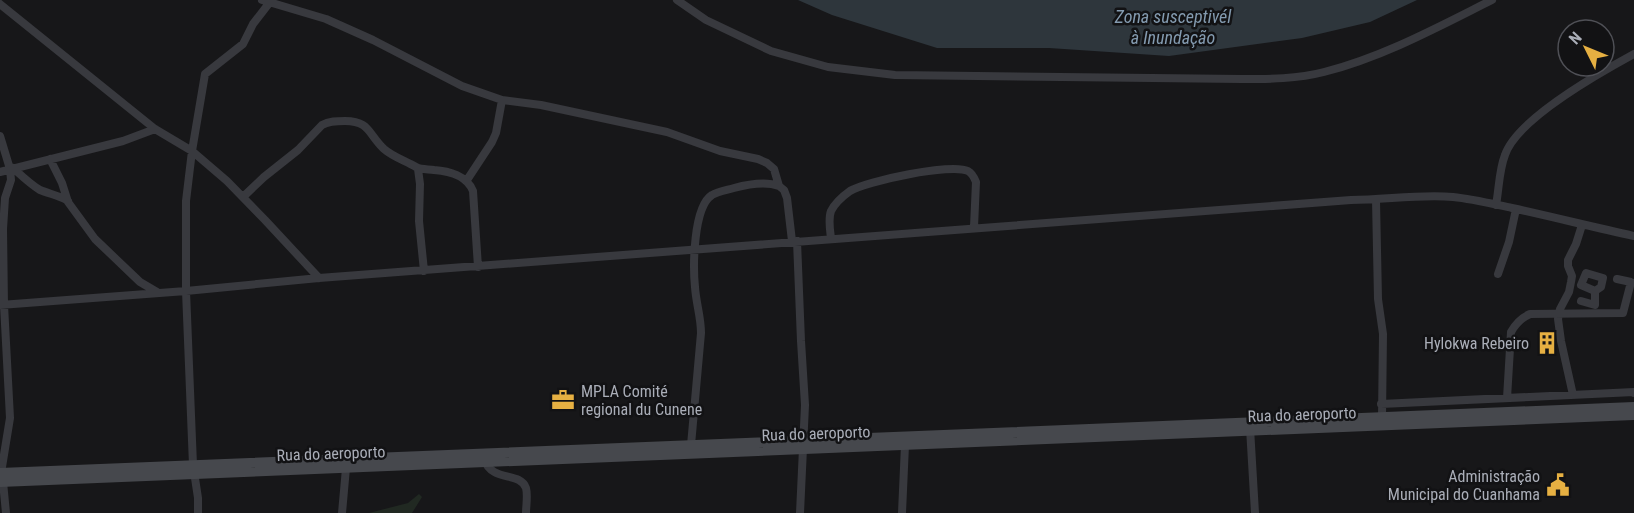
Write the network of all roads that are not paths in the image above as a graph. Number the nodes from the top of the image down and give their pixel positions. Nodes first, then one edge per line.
1 (6, 0) edge
2 (677, 0) edge
3 (1492, 0) edge
4 (266, 1) edge
5 (0, 4) edge
6 (10, 12) junction
7 (1634, 54) edge
8 (502, 100) junction
9 (155, 129) junction
10 (0, 136) edge
11 (192, 151) junction
12 (50, 159) junction
13 (12, 169) junction
14 (418, 169) junction
15 (0, 172) edge
16 (467, 180) junction
17 (779, 186) junction
18 (243, 197) junction
19 (1376, 200) junction
20 (68, 201) junction
21 (1496, 205) junction
22 (1516, 209) junction
23 (1582, 225) junction
24 (974, 227) junction
25 (1634, 236) edge
26 (831, 238) junction
27 (794, 241) junction
28 (694, 250) junction
29 (478, 267) junction
30 (424, 271) junction
31 (1569, 272) junction
32 (1498, 274) dead end
33 (319, 278) junction
34 (1584, 278) junction
35 (1617, 279) dead end
36 (186, 291) junction
37 (1595, 291) junction
38 (159, 293) junction
39 (1631, 295) edge
40 (1581, 301) dead end
41 (2, 305) edge
42 (1559, 312) junction
43 (1634, 393) edge
44 (1573, 395) junction
45 (1507, 398) junction
46 (1381, 404) junction
47 (1634, 407) edge
48 (1634, 415) edge
49 (1382, 417) junction
50 (1250, 427) junction
51 (803, 444) junction
52 (691, 445) junction
53 (905, 445) junction
54 (484, 458) junction
55 (346, 468) junction
56 (194, 469) junction
57 (1, 477) edge
58 (6, 513) edge
59 (198, 513) edge
60 (342, 513) edge
61 (526, 513) edge
62 (800, 513) edge
63 (902, 513) edge
64 (1255, 513) edge

1 - 6 street
2 - 3 street
4 - 8 street
4 - 11 street
5 - 6 street
6 - 9 street
7 - 21 street
8 - 16 street
8 - 17 street
9 - 11 street
9 - 12 street
10 - 13 street
11 - 18 street
11 - 36 street
12 - 13 street
12 - 20 street
13 - 15 street
13 - 20 street
13 - 41 street
14 - 16 street
14 - 18 street
14 - 30 street
16 - 29 street
17 - 27 street
17 - 28 street
18 - 33 street
19 - 21 street
19 - 24 street
19 - 46 street
20 - 38 street
21 - 22 street
22 - 23 street
22 - 32 street
23 - 25 street
23 - 31 street
24 - 26 street
24 - 26 street
26 - 27 street
27 - 28 street
27 - 51 street
28 - 29 street
28 - 52 street
29 - 30 street
30 - 33 street
31 - 34 street
31 - 42 street
33 - 36 street
34 - 37 street
34 - 37 street
35 - 39 street
36 - 38 street
36 - 56 street
37 - 40 street
38 - 41 street
39 - 42 street
41 - 57 street
42 - 44 street
42 - 45 street
43 - 44 street
44 - 45 street
45 - 46 street
46 - 49 street
47 - 49 main road, Rua do aeroporto
48 - 50 main road, Rua do aeroporto
49 - 50 main road, Rua do aeroporto
50 - 51 main road, Rua do aeroporto
50 - 53 main road, Rua do aeroporto
50 - 64 street
51 - 52 main road, Rua do aeroporto
51 - 53 main road, Rua do aeroporto
51 - 54 main road, Rua do aeroporto
51 - 62 street
52 - 54 main road, Rua do aeroporto
53 - 63 street
54 - 55 main road, Rua do aeroporto
54 - 56 main road, Rua do aeroporto
54 - 61 street
55 - 56 main road, Rua do aeroporto
55 - 60 street
56 - 57 main road, Rua do aeroporto
56 - 59 street
57 - 58 street

